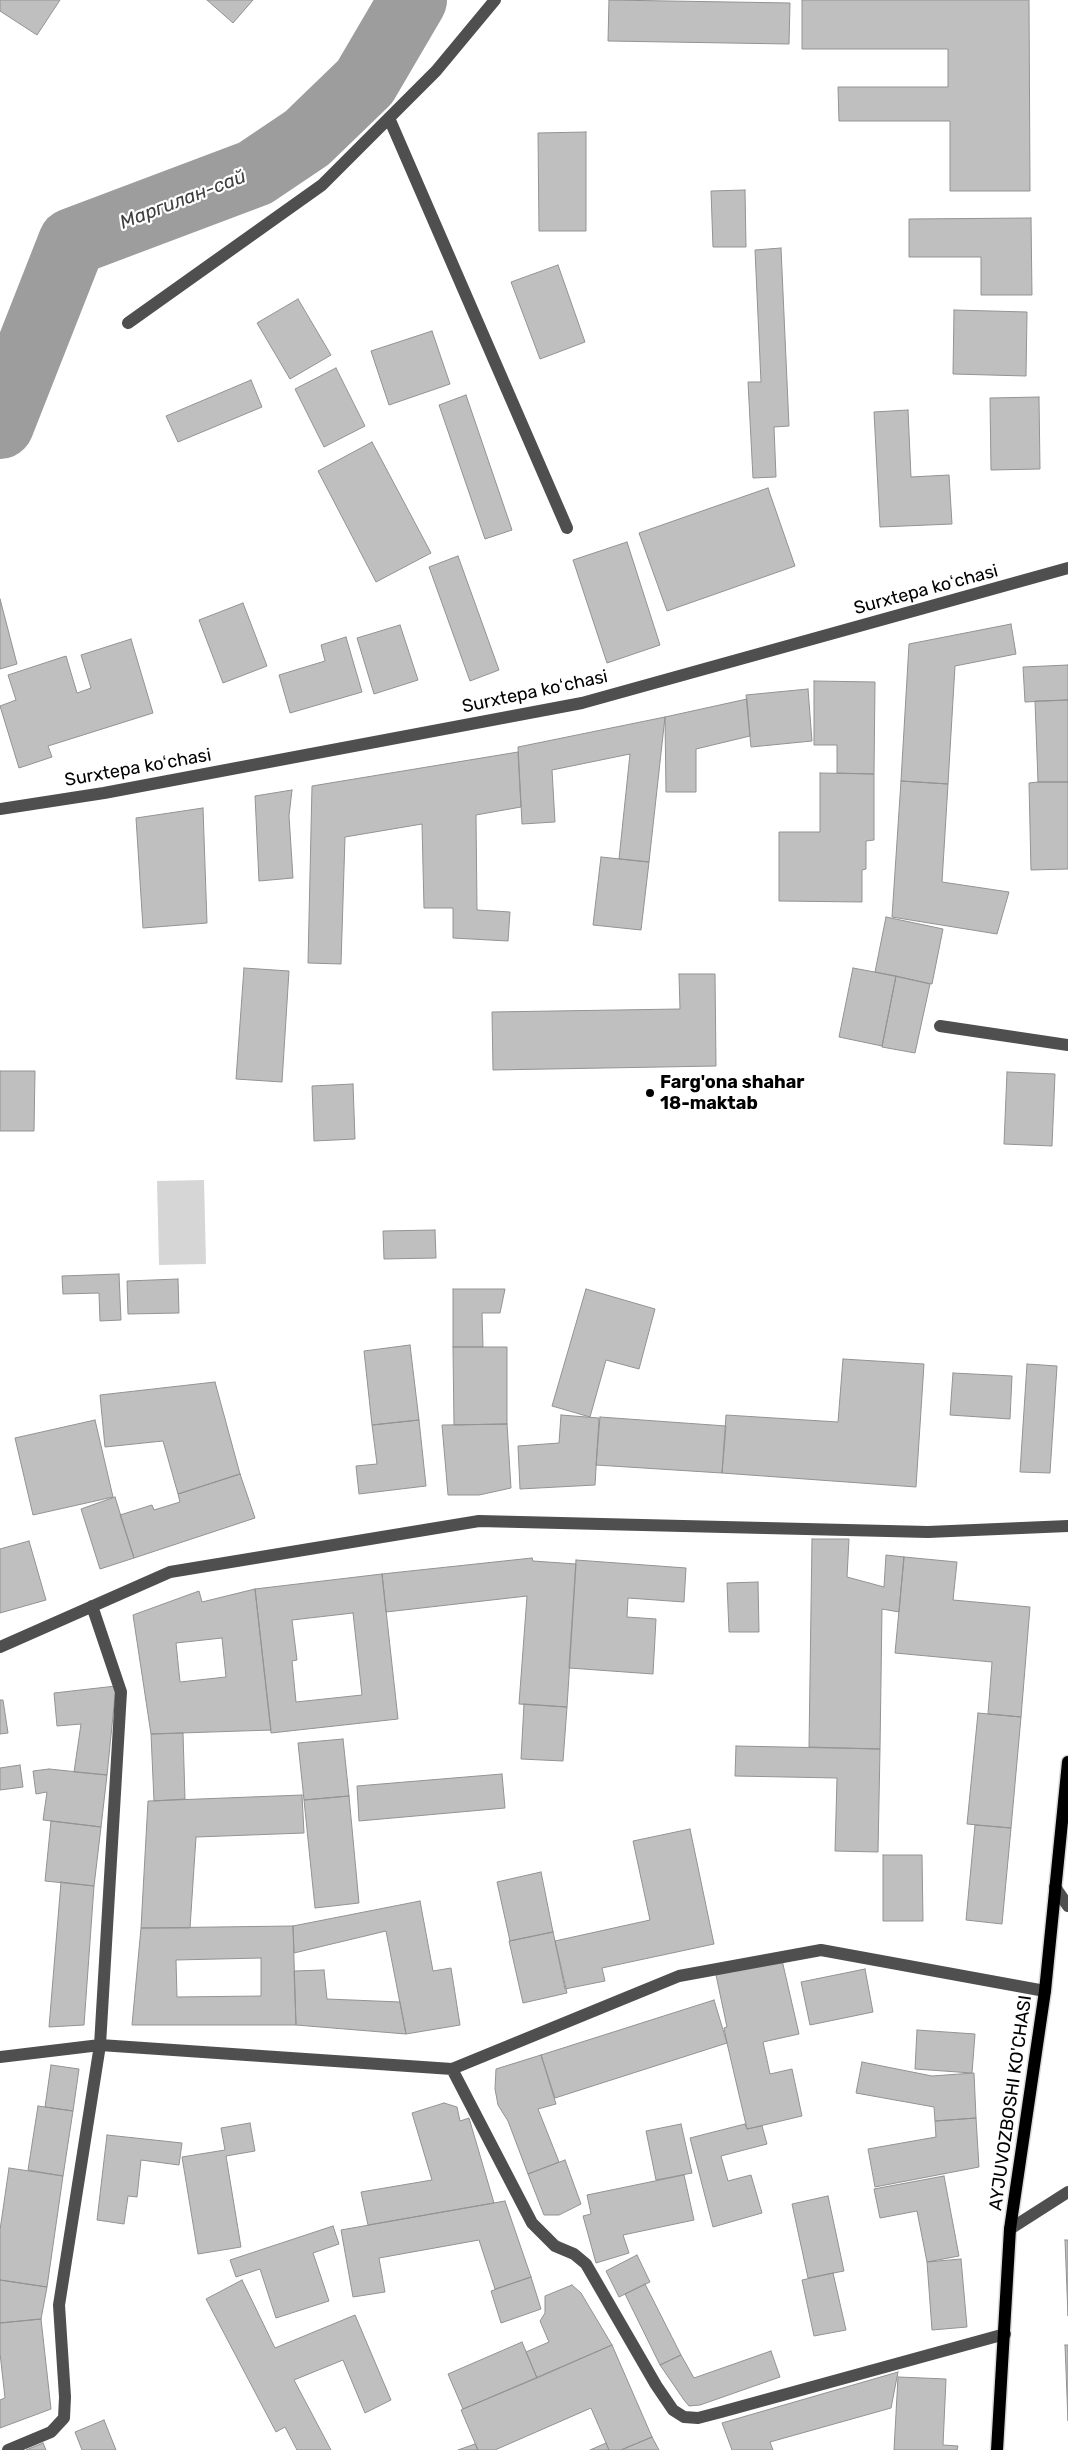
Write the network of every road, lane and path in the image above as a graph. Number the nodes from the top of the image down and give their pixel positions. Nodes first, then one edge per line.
1 (495, 0) edge
2 (389, 118) junction
3 (128, 323) dead end
4 (567, 528) dead end
5 (1068, 568) edge
6 (0, 808) edge
7 (940, 1026) dead end
8 (1068, 1045) edge
9 (1068, 1526) edge
10 (92, 1606) junction
11 (0, 1647) edge
12 (1068, 1762) edge
13 (1055, 1887) junction
14 (1068, 1906) edge
15 (1045, 1991) junction
16 (100, 2046) junction
17 (0, 2057) edge
18 (452, 2069) junction
19 (1068, 2192) edge
20 (1010, 2229) junction
21 (1005, 2334) junction
22 (8, 2450) edge
23 (997, 2450) edge

1 - 2 street
2 - 3 street
2 - 4 street
5 - 6 street, Surxtepa koʻchasi
7 - 8 street
9 - 10 street
10 - 11 street
10 - 16 street
12 - 13 main road, AYJUVOZBOSHI KO'CHASI
13 - 14 street
13 - 15 main road, AYJUVOZBOSHI KO'CHASI
15 - 18 street
15 - 20 main road, AYJUVOZBOSHI KO'CHASI
16 - 17 street
16 - 18 street
16 - 22 street
18 - 21 street
19 - 20 street
20 - 21 main road, AYJUVOZBOSHI KO'CHASI
21 - 23 main road, AYJUVOZBOSHI KO'CHASI

